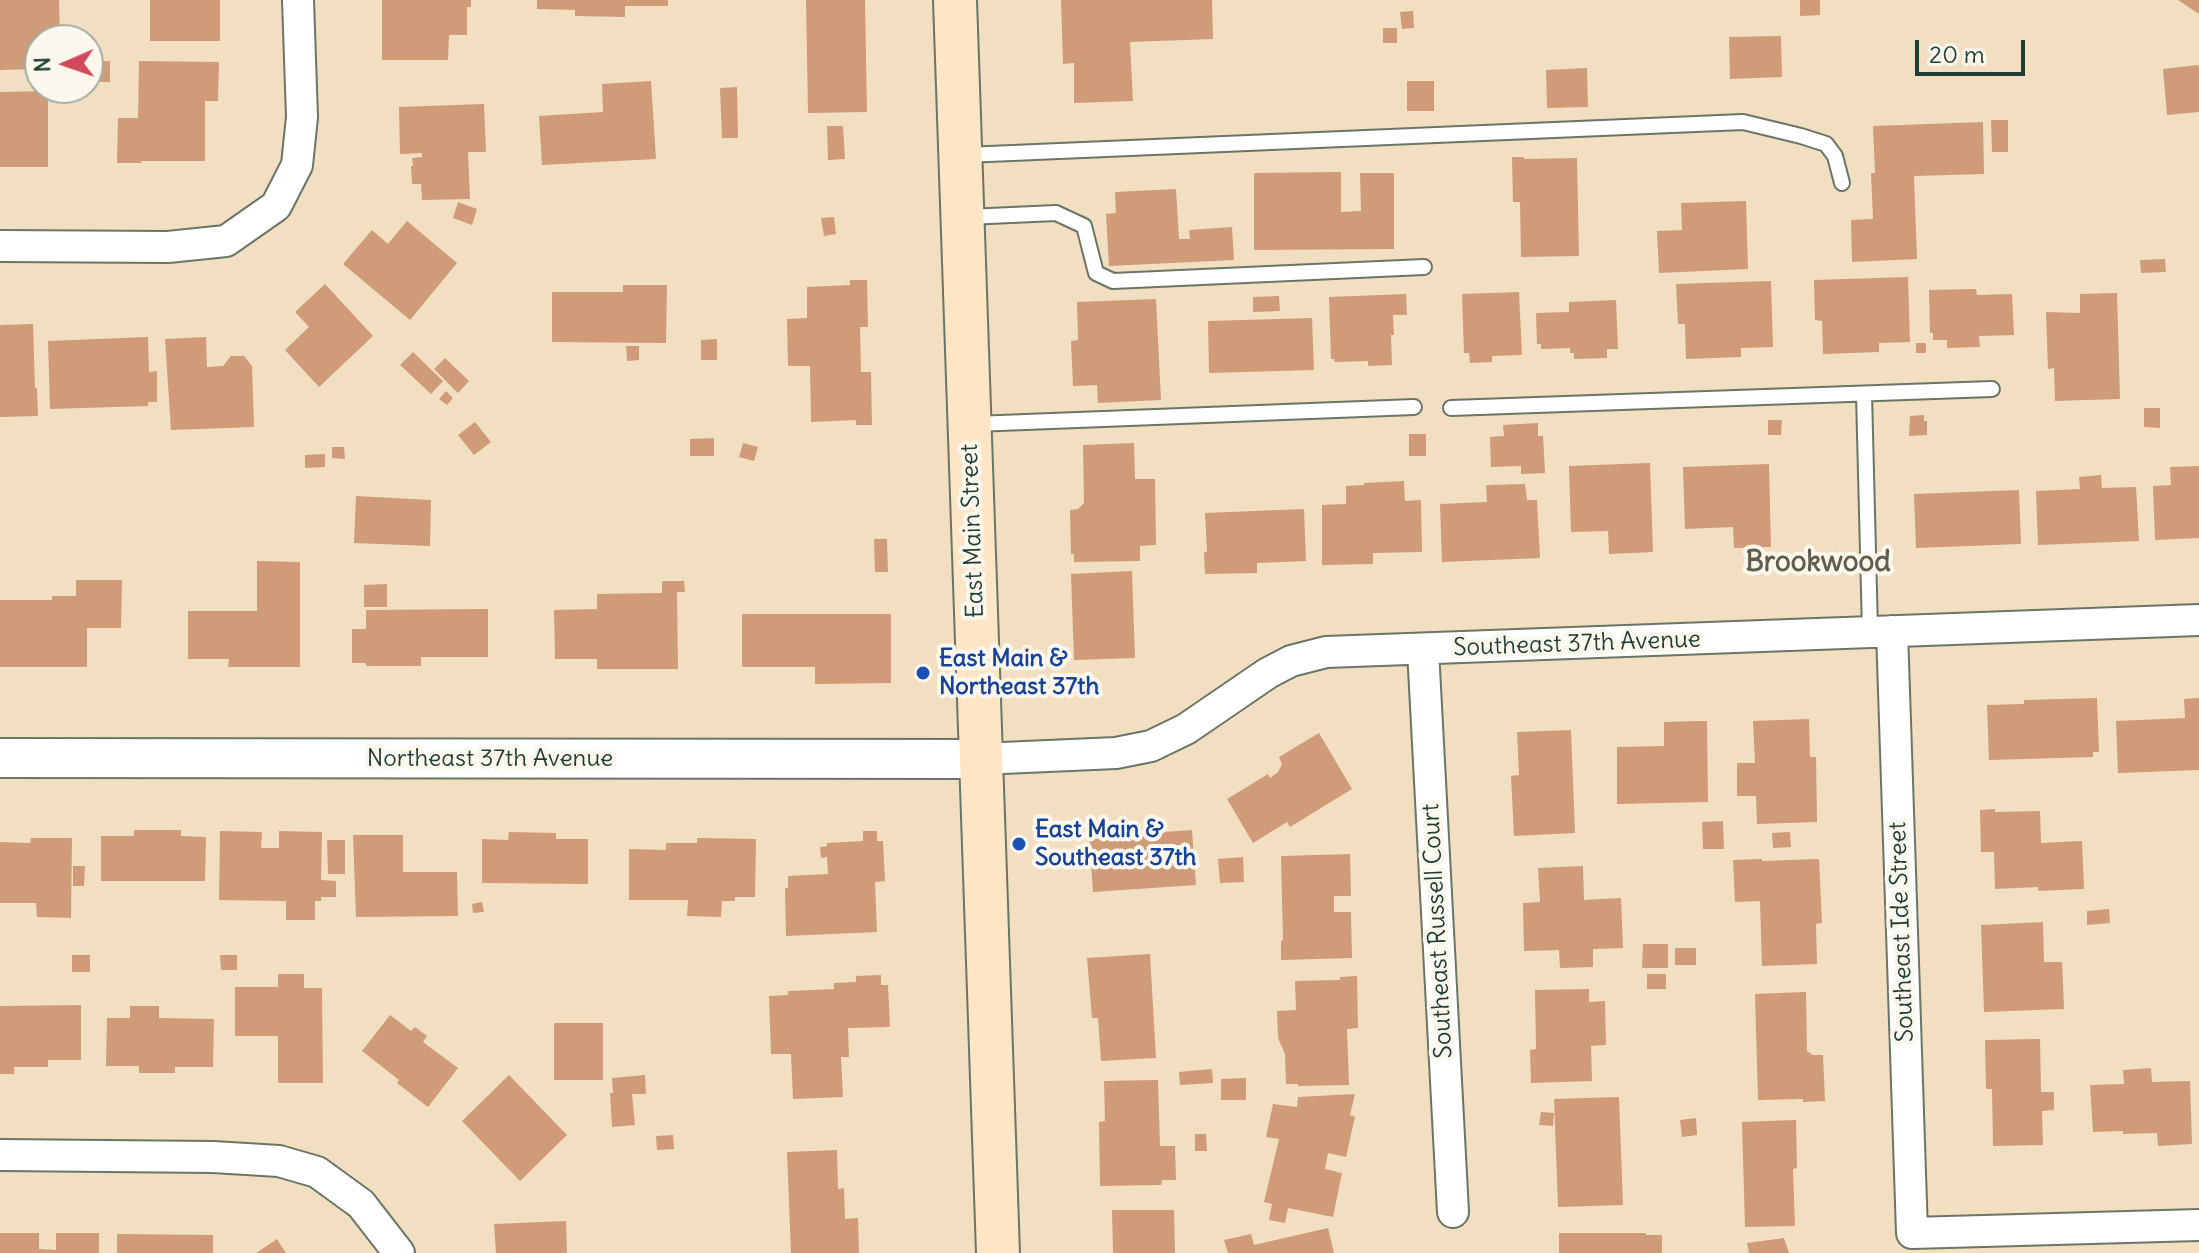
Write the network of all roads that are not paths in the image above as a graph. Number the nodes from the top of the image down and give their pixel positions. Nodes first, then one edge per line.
1 (298, 0) edge
2 (955, 0) edge
3 (960, 155) junction
4 (1842, 183) dead end
5 (963, 217) junction
6 (0, 246) edge
7 (1424, 267) dead end
8 (1992, 389) dead end
9 (1864, 394) junction
10 (1414, 407) dead end
11 (1451, 408) dead end
12 (969, 425) junction
13 (2199, 620) edge
14 (1881, 631) junction
15 (1423, 650) junction
16 (0, 758) edge
17 (980, 759) junction
18 (0, 1155) edge
19 (1453, 1212) dead end
20 (2199, 1225) edge
21 (399, 1253) edge
22 (998, 1253) edge

1 - 6 street
2 - 3 main road, East Main Street
3 - 4 lane
3 - 5 main road, East Main Street
5 - 7 lane
5 - 12 main road, East Main Street
8 - 9 lane
9 - 11 lane
9 - 14 lane
10 - 12 lane
12 - 17 main road, East Main Street
13 - 14 street, Southeast 37th Avenue
14 - 15 street, Southeast 37th Avenue
14 - 20 street, Southeast Ide Street
15 - 17 street, Southeast 37th Avenue
15 - 19 street, Southeast Russell Court
16 - 17 street, Northeast 37th Avenue
17 - 22 main road, East Main Street
18 - 21 street

